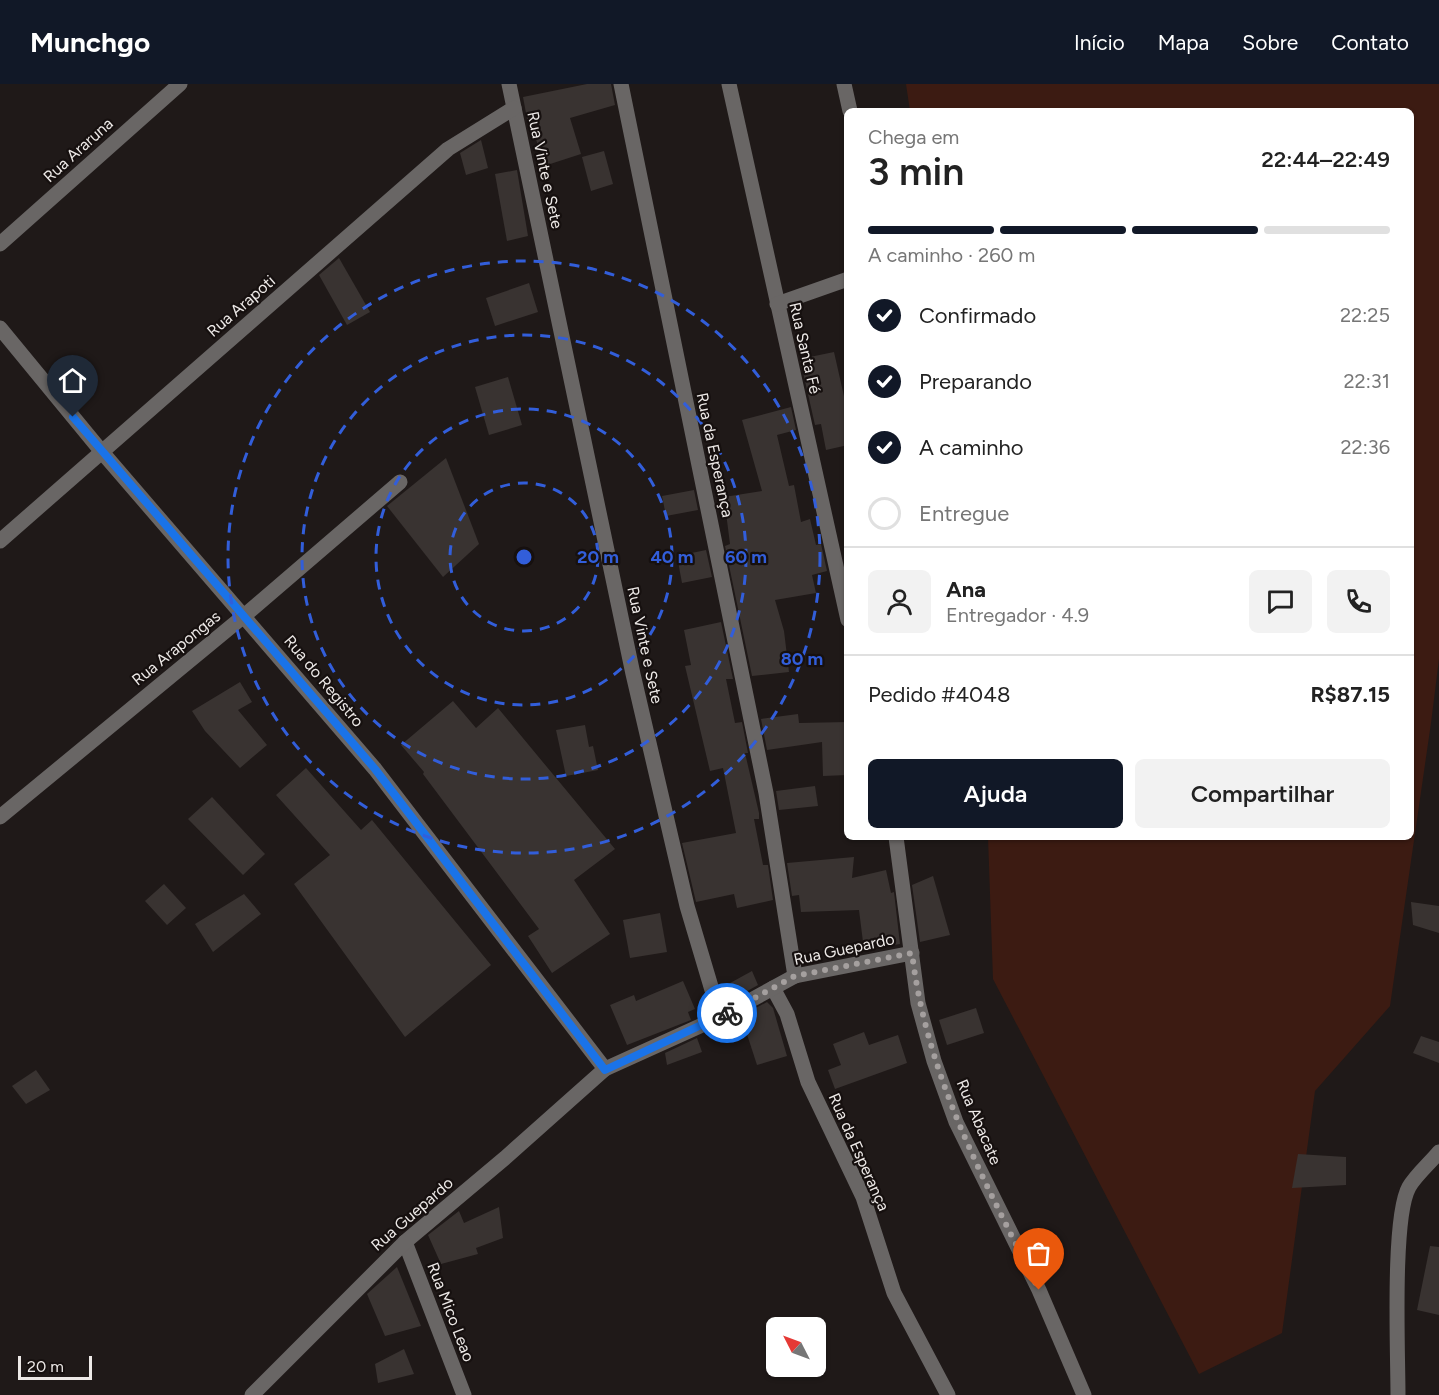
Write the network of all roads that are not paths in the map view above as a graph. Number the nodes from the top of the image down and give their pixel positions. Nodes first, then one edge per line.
1 (180, 84) edge
2 (509, 84) edge
3 (621, 84) edge
4 (729, 84) edge
5 (844, 84) edge
6 (514, 108) junction
7 (849, 108) edge
8 (0, 244) edge
9 (844, 280) edge
10 (777, 304) junction
11 (0, 328) edge
12 (102, 452) junction
13 (400, 482) dead end
14 (0, 541) edge
15 (844, 602) edge
16 (245, 615) junction
17 (0, 817) edge
18 (897, 841) edge
19 (912, 953) junction
20 (795, 976) junction
21 (773, 988) junction
22 (720, 1017) junction
23 (605, 1070) junction
24 (1439, 1152) edge
25 (405, 1242) junction
26 (252, 1395) edge
27 (464, 1395) edge
28 (948, 1395) edge
29 (1084, 1395) edge
30 (1398, 1395) edge

1 - 8 street, Rua Araruna
2 - 6 street, Rua Vinte e Sete
3 - 20 street, Rua da Esperança
4 - 10 street, Rua Santa Fé
5 - 7 street
6 - 12 street, Rua Arapoti
6 - 22 street, Rua Vinte e Sete
9 - 10 street
10 - 15 street, Rua Santa Fé
11 - 12 street, Rua do Registro
12 - 14 street, Rua Arapoti
12 - 16 street, Rua do Registro
13 - 16 street, Rua Arapongas
16 - 17 street, Rua Arapongas
16 - 23 street, Rua do Registro
18 - 19 street, Rua Abacate
19 - 20 street, Rua Guepardo
19 - 29 street, Rua Abacate
20 - 21 street, Rua Guepardo
21 - 22 street, Rua Guepardo
21 - 28 street, Rua da Esperança
22 - 23 street
23 - 25 street, Rua Guepardo
24 - 30 street
25 - 26 street, Rua Guepardo
25 - 27 street, Rua Mico Leao

